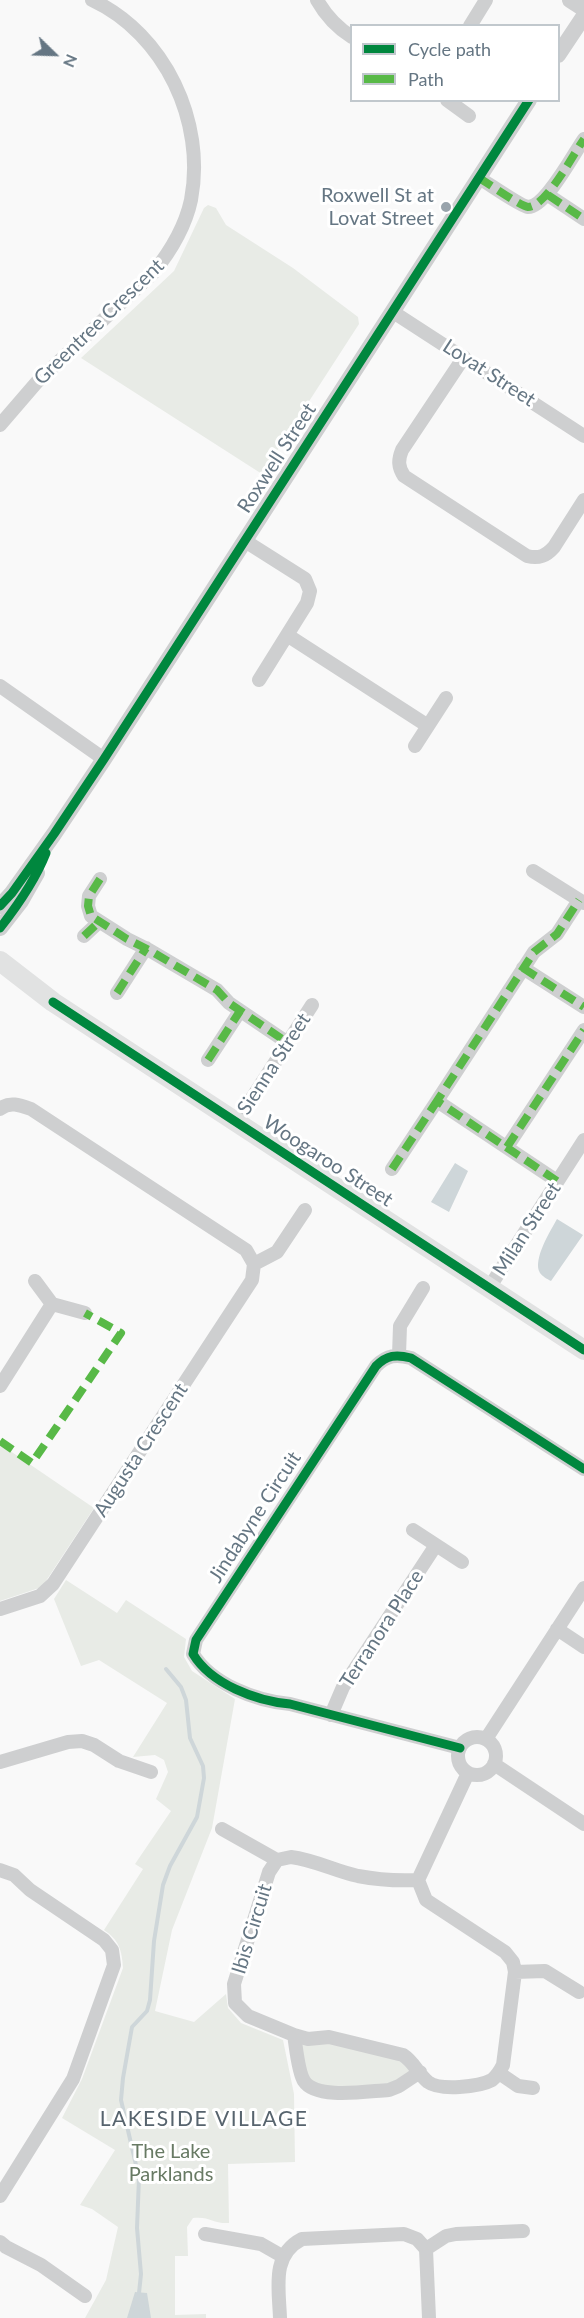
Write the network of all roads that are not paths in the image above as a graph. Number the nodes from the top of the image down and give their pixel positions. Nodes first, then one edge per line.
1 (92, 0) edge
2 (317, 0) edge
3 (486, 0) edge
4 (570, 0) edge
5 (584, 9) edge
6 (584, 16) edge
7 (471, 24) edge
8 (350, 36) edge
9 (560, 52) edge
10 (450, 102) edge
11 (528, 102) edge
12 (469, 116) dead end
13 (584, 139) edge
14 (479, 178) junction
15 (548, 195) junction
16 (584, 219) edge
17 (393, 312) junction
18 (464, 357) junction
19 (0, 425) edge
20 (584, 436) edge
21 (584, 500) edge
22 (245, 541) junction
23 (287, 635) junction
24 (259, 680) dead end
25 (0, 686) edge
26 (446, 698) dead end
27 (428, 726) junction
28 (415, 746) dead end
29 (104, 759) junction
30 (54, 834) junction
31 (533, 871) dead end
32 (100, 879) dead end
33 (581, 902) edge
34 (0, 906) edge
35 (99, 922) junction
36 (0, 928) edge
37 (84, 936) dead end
38 (146, 948) junction
39 (0, 961) edge
40 (523, 968) junction
41 (0, 976) edge
42 (117, 993) dead end
43 (53, 1002) junction
44 (312, 1005) dead end
45 (584, 1007) edge
46 (240, 1011) junction
47 (584, 1030) edge
48 (288, 1043) junction
49 (208, 1060) dead end
50 (437, 1101) junction
51 (1, 1102) edge
52 (236, 1123) junction
53 (584, 1140) edge
54 (507, 1147) junction
55 (392, 1169) dead end
56 (557, 1181) junction
57 (305, 1209) dead end
58 (254, 1264) junction
59 (35, 1281) dead end
60 (423, 1288) dead end
61 (489, 1288) junction
62 (52, 1304) junction
63 (85, 1313) dead end
64 (584, 1350) edge
65 (399, 1355) junction
66 (0, 1386) edge
67 (584, 1469) edge
68 (413, 1530) dead end
69 (436, 1545) junction
70 (462, 1562) dead end
71 (584, 1588) edge
72 (0, 1609) edge
73 (557, 1629) junction
74 (584, 1647) edge
75 (331, 1715) junction
76 (486, 1739) junction
77 (460, 1748) junction
78 (0, 1762) edge
79 (494, 1764) junction
80 (151, 1772) dead end
81 (468, 1773) junction
82 (584, 1824) edge
83 (222, 1829) dead end
84 (277, 1860) junction
85 (0, 1869) edge
86 (418, 1880) junction
87 (515, 1972) junction
88 (579, 1992) dead end
89 (294, 2035) junction
90 (420, 2072) junction
91 (499, 2073) junction
92 (533, 2088) dead end
93 (0, 2196) edge
94 (523, 2231) dead end
95 (205, 2234) dead end
96 (0, 2242) edge
97 (426, 2249) junction
98 (282, 2256) junction
99 (85, 2296) dead end
100 (280, 2318) edge
101 (429, 2318) edge

1 - 19 street, Greentree Crescent
2 - 8 street
3 - 7 street
4 - 5 street
6 - 9 street
10 - 12 street
11 - 14 street, Roxwell Street
13 - 15 street
14 - 15 street
14 - 17 street, Roxwell Street
15 - 16 street
17 - 18 street, Lovat Street
17 - 22 street, Roxwell Street
18 - 20 street, Lovat Street
18 - 21 street
22 - 23 street
22 - 29 street, Roxwell Street
23 - 24 street
23 - 27 street
25 - 29 street
26 - 27 street
27 - 28 street
29 - 30 street, Roxwell Street
30 - 34 street, Roxwell Street
30 - 36 street, Roxwell Street
31 - 33 street
32 - 35 street
33 - 40 street
35 - 37 street
35 - 38 street
38 - 42 street
38 - 46 street
39 - 43 main road, Woogaroo Street
40 - 45 street
40 - 50 street
41 - 43 main road, Woogaroo Street
43 - 52 main road, Woogaroo Street
44 - 48 street, Sienna Street
46 - 48 street
46 - 49 street
47 - 54 street
48 - 52 street, Sienna Street
50 - 54 street
50 - 55 street
51 - 58 street
52 - 61 main road, Woogaroo Street
53 - 56 street, Milan Street
54 - 56 street
56 - 61 street, Milan Street
57 - 58 street
58 - 72 street, Augusta Crescent
59 - 62 street
60 - 65 street
61 - 64 main road, Woogaroo Street
62 - 63 street
62 - 66 street
65 - 67 street
65 - 75 street, Jindabyne Circuit
68 - 69 street
69 - 70 street
69 - 75 street, Terranora Place
71 - 73 street
73 - 74 street
73 - 76 street
75 - 77 street, Jindabyne Circuit
76 - 77 street
76 - 79 street
77 - 81 street
78 - 80 street
79 - 81 street
79 - 82 street
81 - 86 street
83 - 84 street, Ibis Circuit
84 - 86 street, Ibis Circuit
84 - 89 street, Ibis Circuit
85 - 93 street
86 - 87 street
87 - 88 street
87 - 91 street
89 - 90 street, Ibis Circuit
89 - 90 street
90 - 91 street, Ibis Circuit
91 - 92 street
94 - 97 street
95 - 98 street
96 - 99 street
97 - 98 street
97 - 101 street
98 - 100 street

